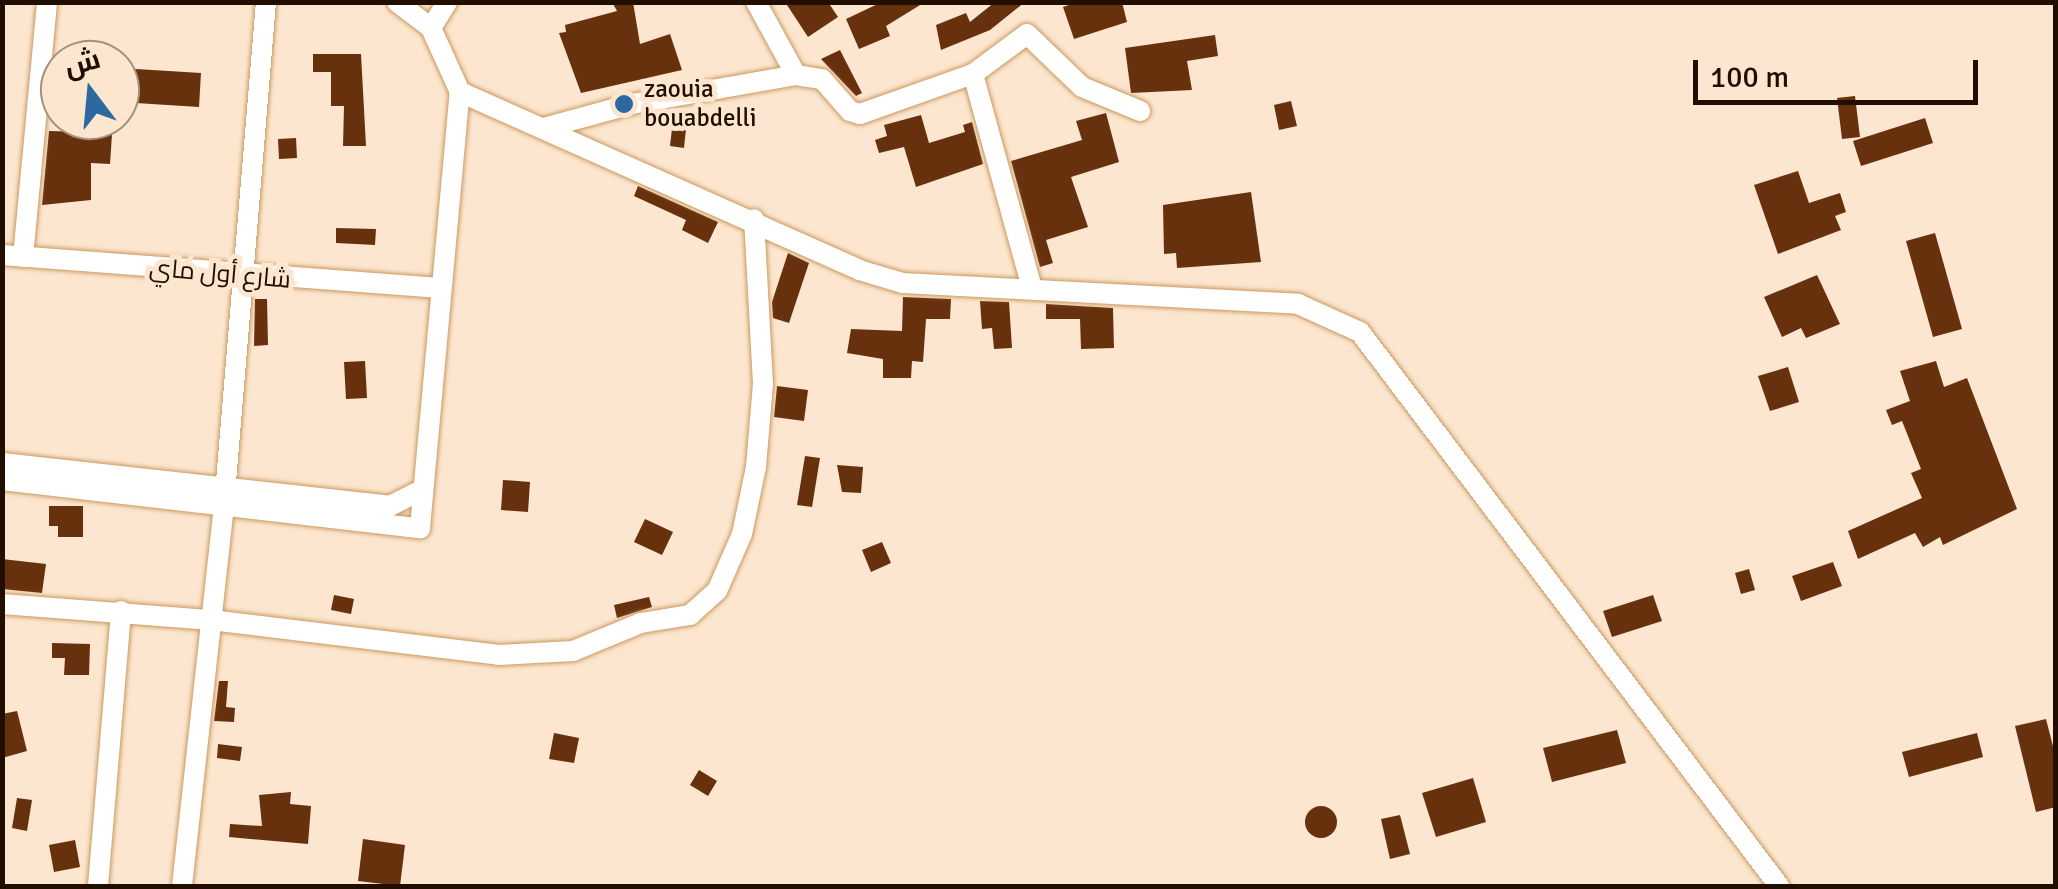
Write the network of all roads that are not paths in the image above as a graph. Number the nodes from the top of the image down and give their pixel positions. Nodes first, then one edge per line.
1 (47, 2) edge
2 (266, 2) edge
3 (397, 2) edge
4 (447, 2) edge
5 (756, 2) edge
6 (432, 28) junction
7 (974, 74) junction
8 (796, 75) junction
9 (460, 92) junction
10 (1140, 111) dead end
11 (544, 128) junction
12 (754, 218) junction
13 (13, 256) edge
14 (242, 278) junction
15 (438, 288) junction
16 (1032, 288) junction
17 (2, 463) edge
18 (2, 480) edge
19 (422, 490) junction
20 (224, 497) junction
21 (2, 604) edge
22 (121, 611) junction
23 (211, 620) junction
24 (98, 886) edge
25 (182, 886) edge
26 (1778, 886) edge

1 - 13 street
2 - 14 street
3 - 6 street
4 - 6 street
5 - 8 street
6 - 9 street
7 - 8 street
7 - 10 street
7 - 16 street
8 - 11 street
9 - 11 street
9 - 15 street
11 - 12 street
12 - 16 street
12 - 23 street
13 - 14 street, شارع أول ماي
14 - 15 street, شارع أول ماي
14 - 20 street
15 - 19 street
16 - 26 street
17 - 20 street
18 - 20 street
19 - 20 street
19 - 20 street
20 - 23 street
21 - 22 street
22 - 23 street
22 - 24 street
23 - 25 street

